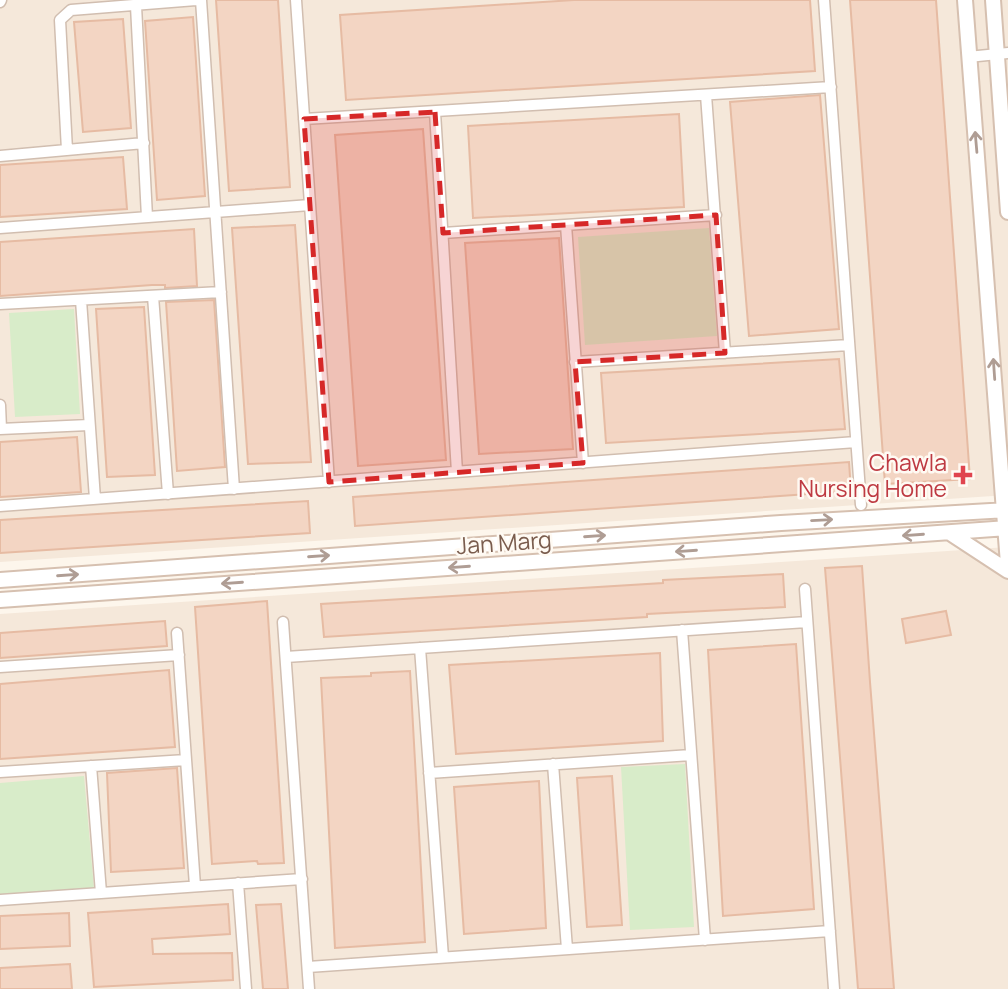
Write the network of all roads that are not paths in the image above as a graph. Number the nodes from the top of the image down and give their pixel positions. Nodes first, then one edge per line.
1 (198, 0) edge
2 (296, 0) edge
3 (824, 0) edge
4 (965, 0) edge
5 (993, 0) edge
6 (136, 6) junction
7 (1003, 54) edge
8 (968, 57) junction
9 (831, 88) junction
10 (706, 95) junction
11 (435, 111) junction
12 (304, 120) junction
13 (144, 144) junction
14 (67, 150) junction
15 (0, 156) edge
16 (310, 205) junction
17 (215, 212) junction
18 (1008, 212) edge
19 (716, 215) junction
20 (148, 217) junction
21 (566, 225) junction
22 (0, 228) edge
23 (443, 233) junction
24 (221, 292) junction
25 (153, 296) junction
26 (80, 300) junction
27 (0, 304) edge
28 (849, 345) junction
29 (725, 353) junction
30 (575, 362) junction
31 (0, 405) edge
32 (89, 425) junction
33 (1, 429) edge
34 (856, 442) junction
35 (583, 463) junction
36 (457, 472) junction
37 (330, 482) junction
38 (234, 489) junction
39 (168, 494) junction
40 (94, 499) junction
41 (861, 505) dead end
42 (0, 506) edge
43 (1006, 510) edge
44 (1007, 528) edge
45 (950, 533) junction
46 (1008, 564) edge
47 (1008, 571) edge
48 (0, 580) edge
49 (805, 589) dead end
50 (0, 600) edge
51 (283, 622) dead end
52 (807, 622) junction
53 (682, 630) junction
54 (177, 633) dead end
55 (420, 648) junction
56 (178, 655) junction
57 (286, 657) junction
58 (0, 667) edge
59 (691, 755) junction
60 (186, 760) junction
61 (553, 764) junction
62 (91, 766) junction
63 (0, 772) edge
64 (429, 773) junction
65 (302, 879) junction
66 (238, 883) junction
67 (195, 886) junction
68 (101, 893) junction
69 (0, 900) edge
70 (830, 931) junction
71 (705, 940) junction
72 (567, 949) junction
73 (443, 957) junction
74 (308, 967) junction
75 (246, 989) edge
76 (309, 989) edge
77 (834, 989) edge

1 - 6 street
1 - 17 street
2 - 12 street
3 - 9 street
4 - 8 main road
5 - 7 main road
6 - 13 street
6 - 14 street
7 - 8 street
7 - 18 main road
43 -> 8 main road
9 - 10 street
9 - 28 street
10 - 11 street
10 - 19 street
11 - 12 street
11 - 23 street
12 - 16 street
13 - 14 street
13 - 20 street
14 - 15 street
16 - 17 street
16 - 37 street
17 - 20 street
17 - 24 street
19 - 21 street
19 - 29 street
20 - 22 street
21 - 23 street
21 - 30 street
23 - 36 street
24 - 25 street
24 - 38 street
25 - 26 street
25 - 39 street
26 - 27 street
26 - 32 street
28 - 29 street
28 - 34 street
29 - 30 street
30 - 35 street
31 - 33 street
32 - 33 street
32 - 40 street
34 - 35 street
34 - 41 street
35 - 36 street
36 - 37 street
37 - 38 street
38 - 39 street
39 - 40 street
40 - 42 street
43 - 44 main road
48 -> 43 main road, Jan Marg
44 - 45 main road
44 - 46 main road
45 - 47 main road
45 -> 50 main road
49 - 52 street
51 - 57 street
52 - 53 street
52 - 70 street
53 - 55 street
53 - 59 street
54 - 56 street
55 - 57 street
55 - 64 street
56 - 58 street
56 - 60 street
57 - 65 street
59 - 61 street
59 - 71 street
60 - 62 street
60 - 67 street
61 - 64 street
61 - 72 street
62 - 63 street
62 - 68 street
64 - 73 street
65 - 66 street
65 - 74 street
66 - 67 street
66 - 75 street
67 - 68 street
68 - 69 street
70 - 71 street
70 - 77 street
71 - 72 street
72 - 73 street
73 - 74 street
74 - 76 street

